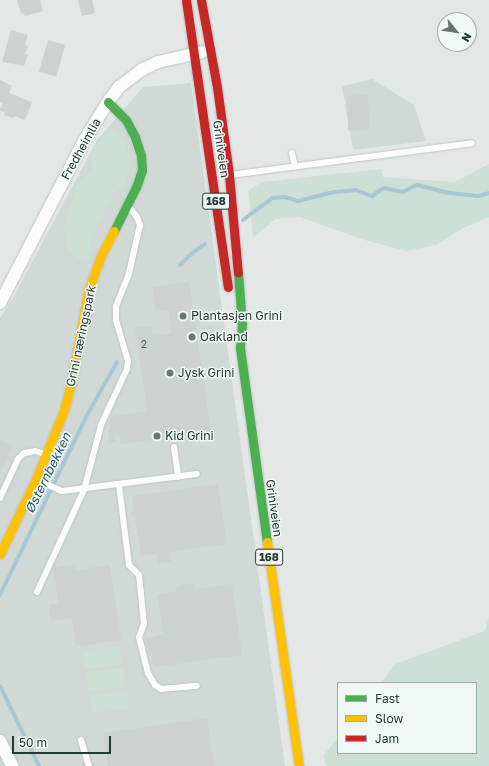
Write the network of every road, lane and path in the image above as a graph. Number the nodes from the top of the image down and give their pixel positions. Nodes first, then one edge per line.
1 (186, 0) edge
2 (201, 0) edge
3 (211, 50) junction
4 (195, 54) junction
5 (108, 102) junction
6 (472, 143) dead end
7 (292, 154) dead end
8 (295, 167) junction
9 (229, 175) junction
10 (213, 178) junction
11 (127, 205) junction
12 (229, 297) dead end
13 (0, 303) edge
14 (232, 319) dead end
15 (240, 348) junction
16 (174, 447) dead end
17 (46, 454) junction
18 (197, 474) dead end
19 (178, 477) junction
20 (36, 480) junction
21 (119, 485) junction
22 (84, 490) junction
23 (0, 498) edge
24 (0, 554) edge
25 (37, 592) dead end
26 (197, 686) dead end
27 (81, 740) dead end
28 (0, 741) edge
29 (12, 766) edge
30 (89, 766) edge
31 (299, 766) edge

1 - 4 main road, Griniveien / 168
2 - 3 main road, Griniveien / 168
3 - 4 street, Fredheimlia
3 - 9 main road, Griniveien / 168
4 - 5 street, Fredheimlia
4 - 10 main road, Griniveien / 168
5 - 11 main road, Grini næringspark
5 - 13 street, Fredheimlia
6 - 8 lane
7 - 8 lane
8 - 9 lane
9 - 10 lane
9 - 15 main road, Griniveien / 168
10 - 12 main road, Griniveien / 168
11 - 17 main road, Grini næringspark
11 - 22 lane
14 - 15 main road, Griniveien / 168
15 - 31 main road, Griniveien / 168
16 - 19 lane
17 - 20 main road, Grini næringspark
17 - 23 lane
18 - 19 lane
19 - 21 lane
20 - 22 lane
20 - 24 main road, Grini næringspark
21 - 22 lane
21 - 26 lane
22 - 25 lane
27 - 30 lane
28 - 29 street

